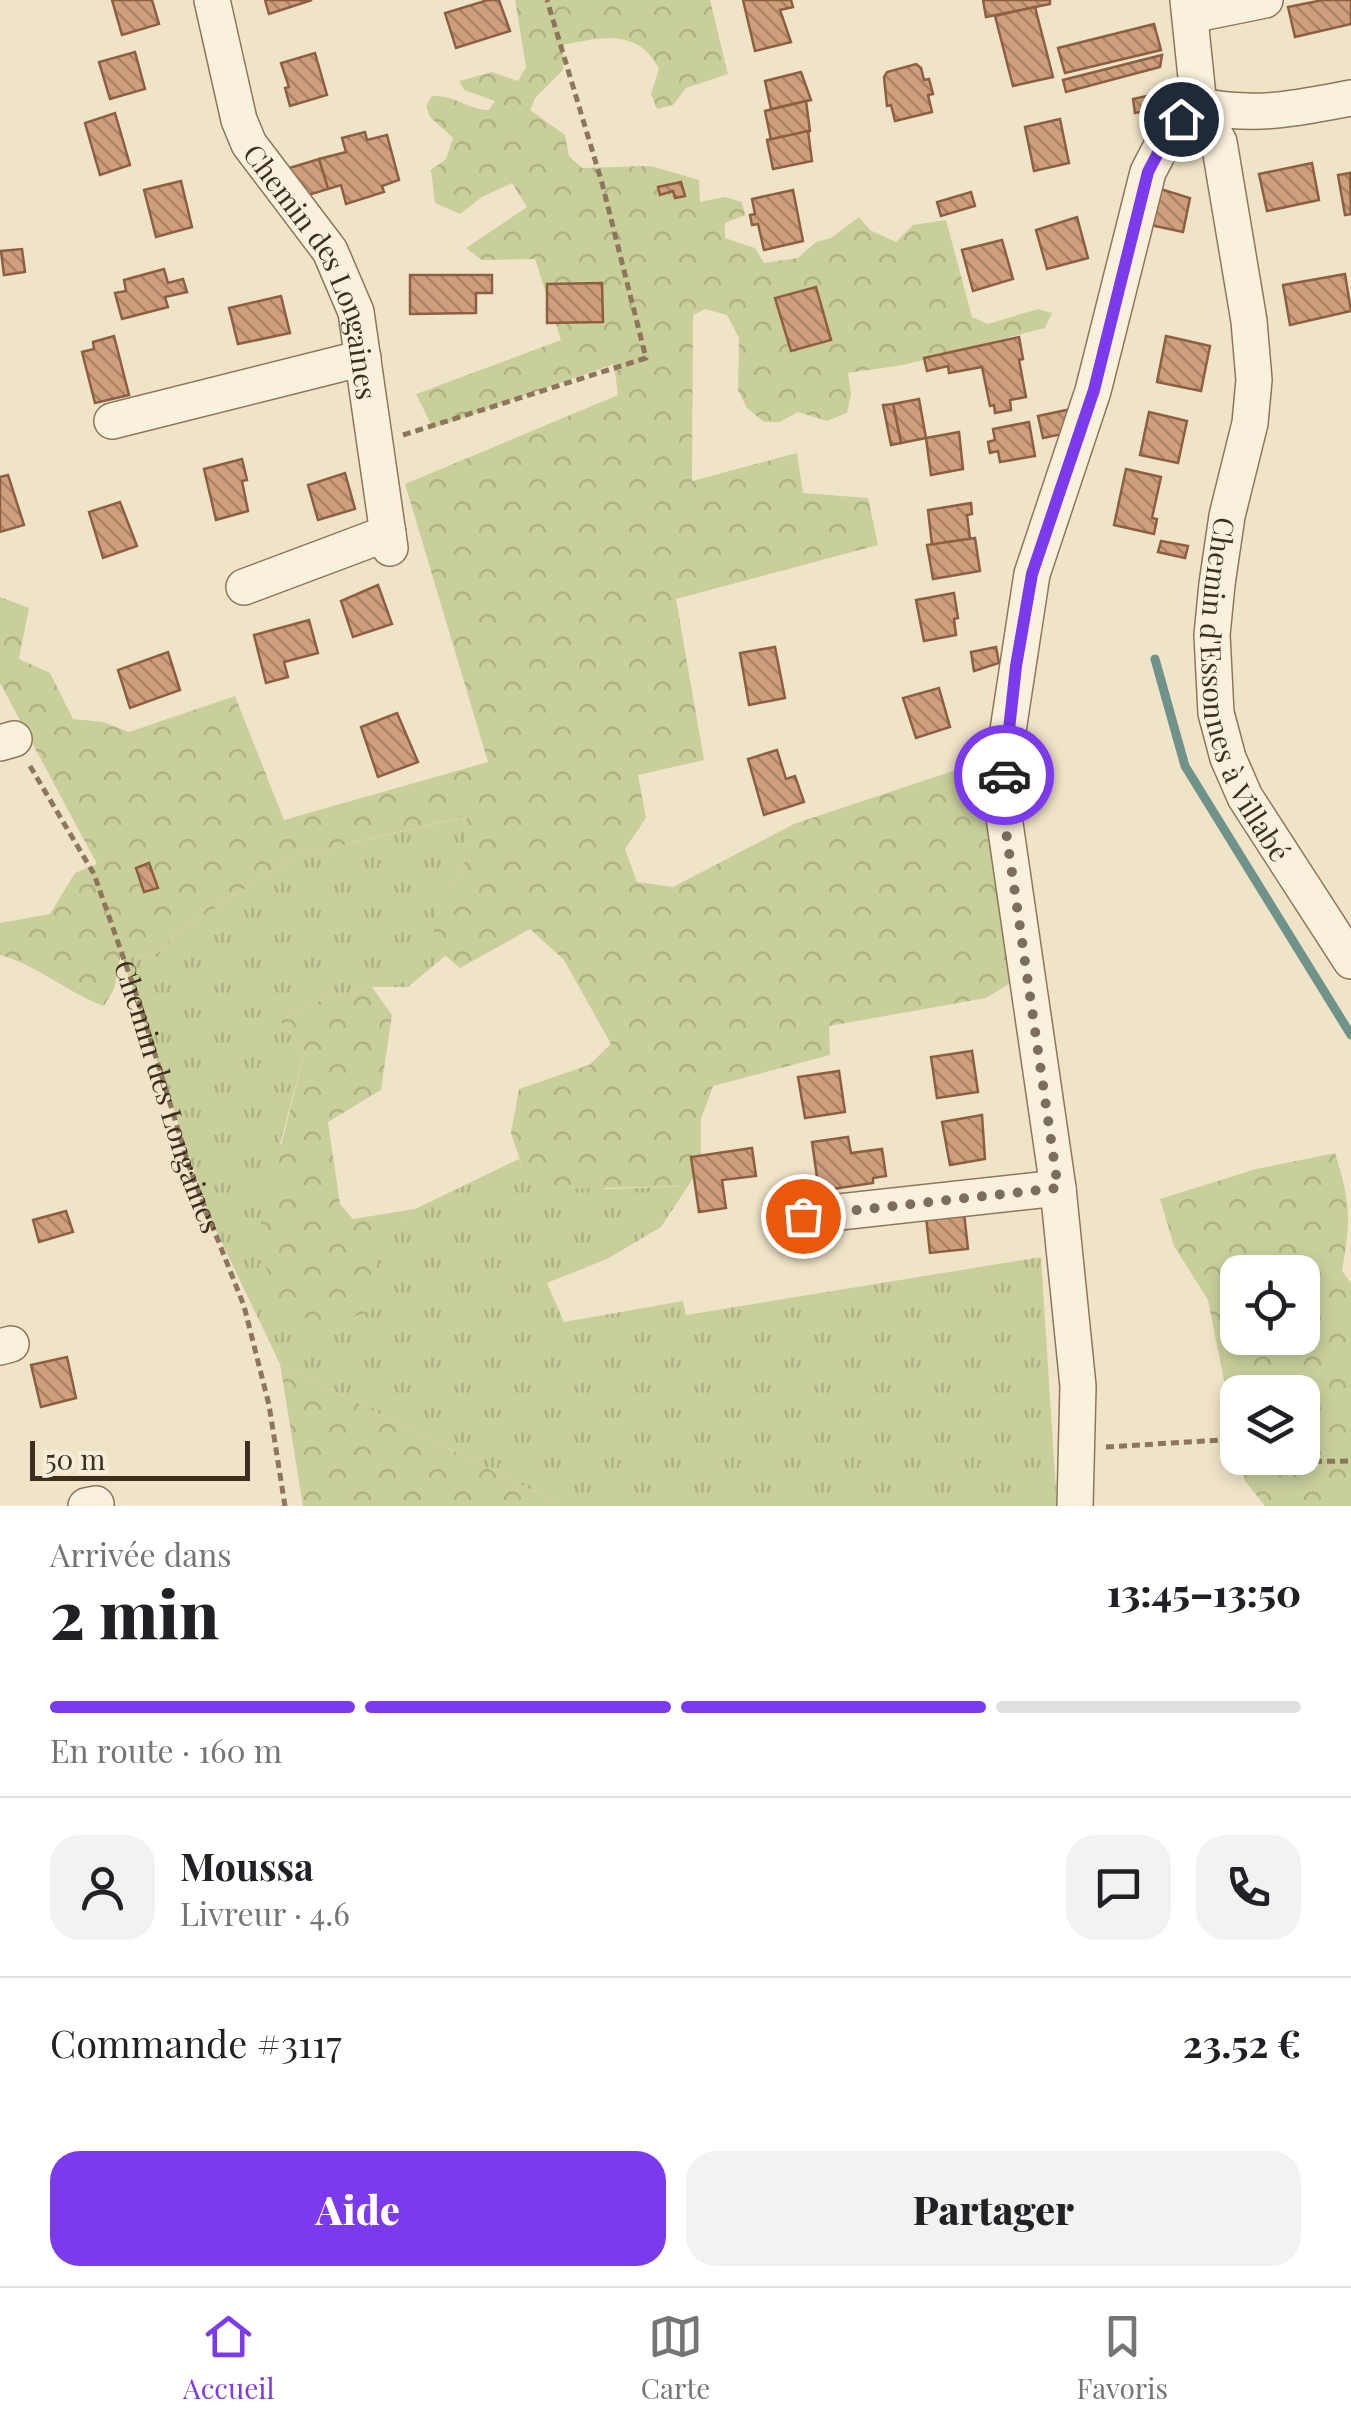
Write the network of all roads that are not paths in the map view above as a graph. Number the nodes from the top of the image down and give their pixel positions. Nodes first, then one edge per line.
1 (212, 0) edge
2 (1265, 0) edge
3 (1190, 8) edge
4 (1351, 98) edge
5 (1198, 106) junction
6 (364, 367) junction
7 (112, 421) dead end
8 (149, 434) dead end
9 (244, 587) dead end
10 (1351, 961) edge
11 (1058, 1188) junction
12 (803, 1216) dead end
13 (1075, 1506) edge

1 - 6 street, Chemin des Longaines
2 - 3 street
3 - 5 street
4 - 5 street
5 - 10 street, Chemin d'Essonnes à Villabé
5 - 11 street
6 - 7 street
6 - 8 street
6 - 9 street, Chemin des Longaines
11 - 12 street
11 - 13 street

